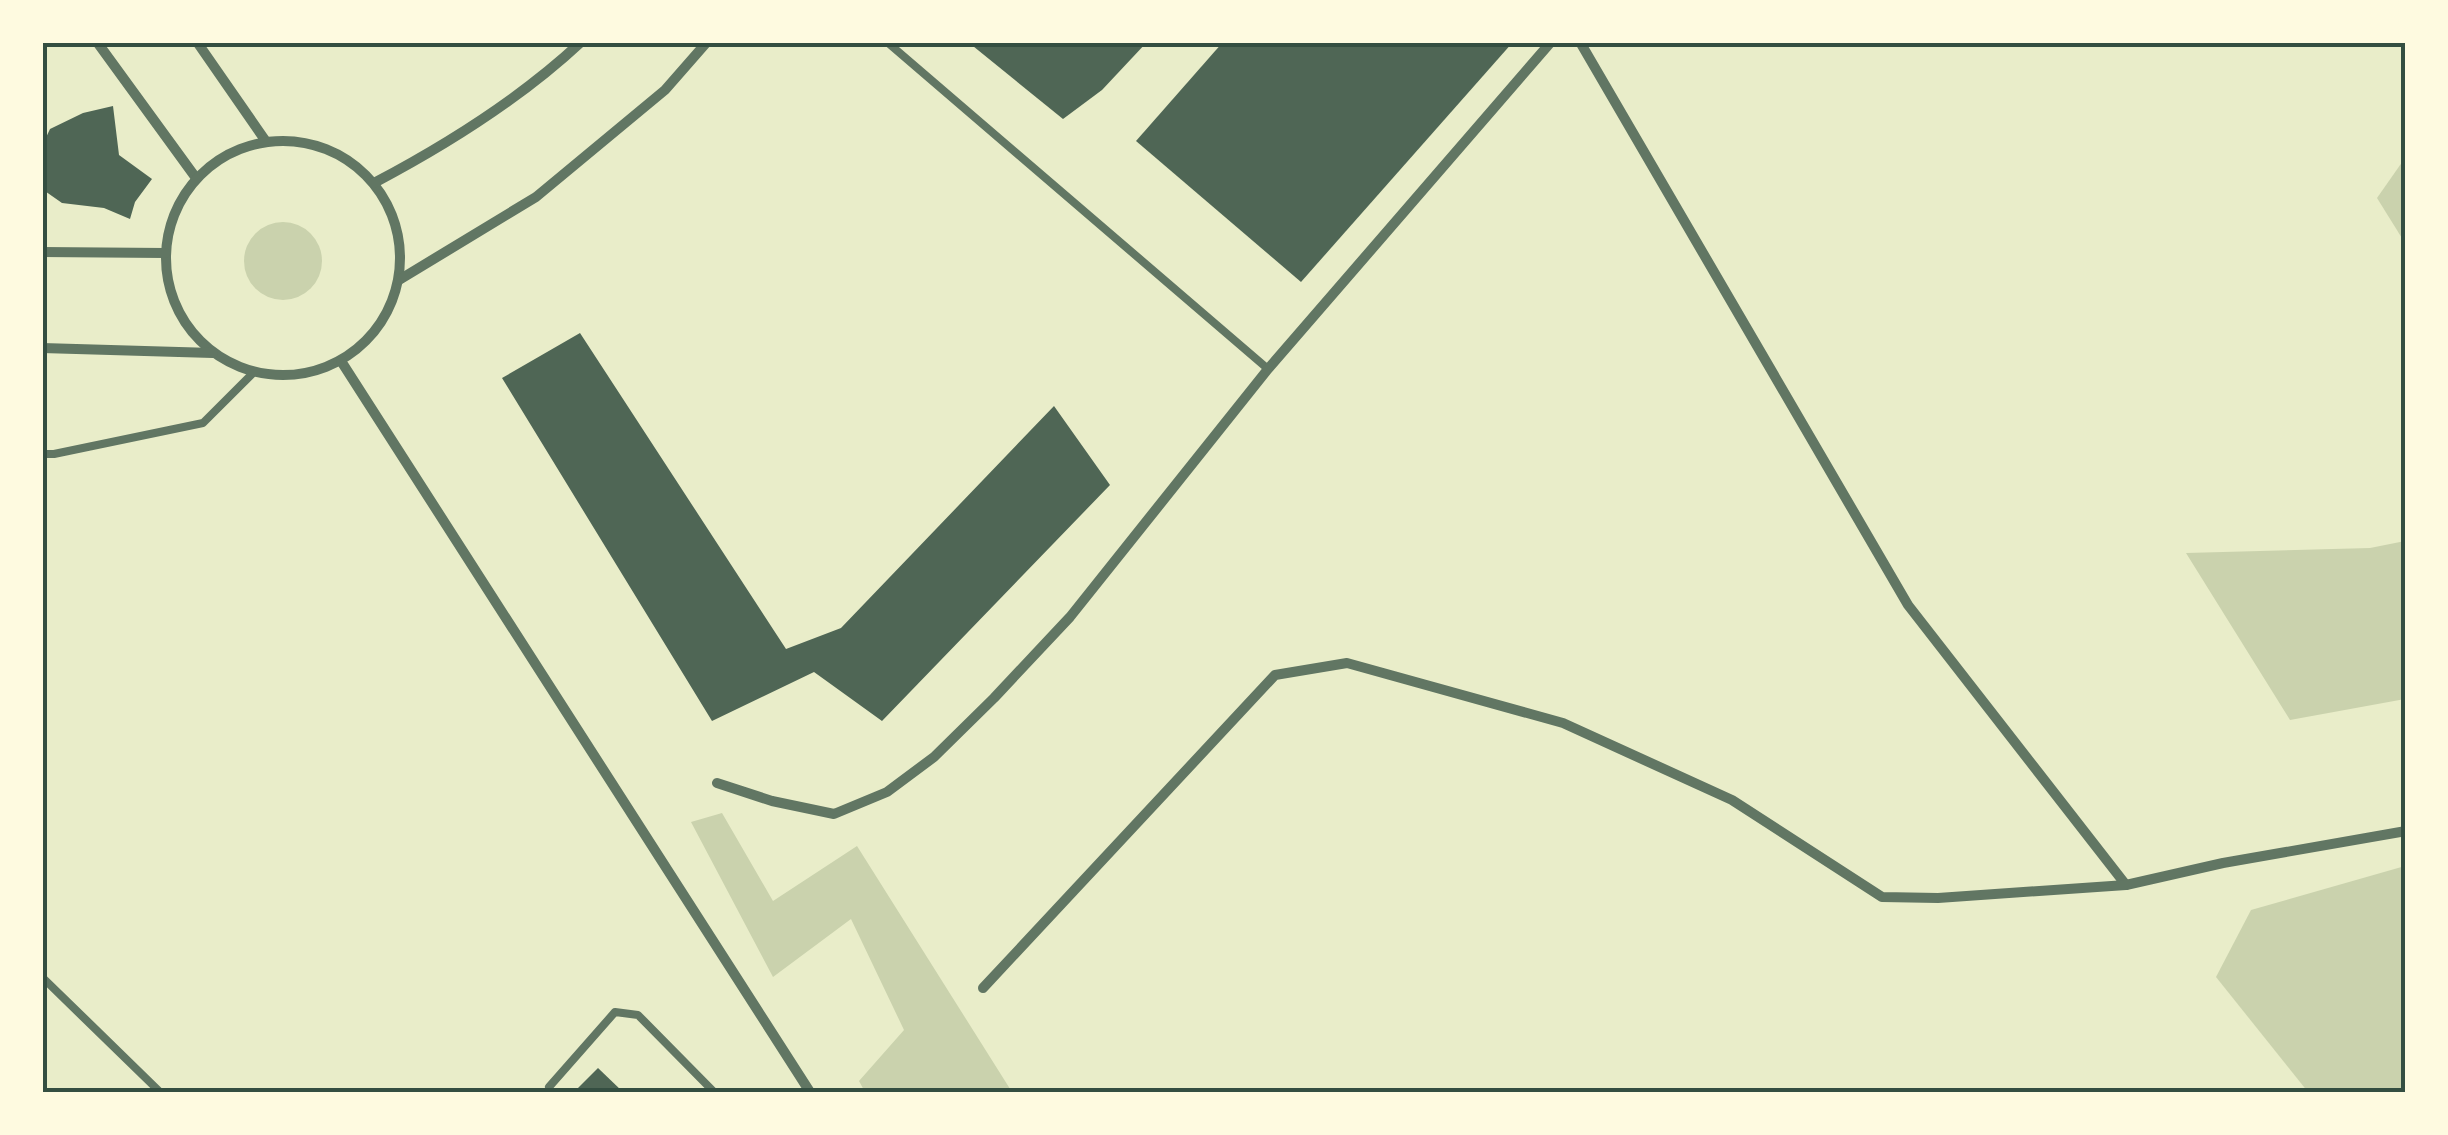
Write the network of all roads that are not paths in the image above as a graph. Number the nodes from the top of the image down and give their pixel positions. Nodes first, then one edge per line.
1 (98, 42) edge
2 (197, 42) edge
3 (581, 42) edge
4 (707, 42) edge
5 (887, 42) edge
6 (1551, 42) edge
7 (1580, 42) edge
8 (265, 140) junction
9 (196, 178) junction
10 (374, 182) junction
11 (42, 252) edge
12 (165, 253) junction
13 (399, 280) junction
14 (42, 348) edge
15 (213, 352) junction
16 (341, 360) junction
17 (1268, 369) junction
18 (254, 372) junction
19 (42, 454) edge
20 (717, 783) dead end
21 (2406, 830) edge
22 (2126, 884) junction
23 (42, 977) edge
24 (983, 988) dead end
25 (548, 1087) dead end
26 (160, 1092) edge
27 (714, 1092) edge
28 (810, 1092) edge

1 - 9 street
2 - 8 street
3 - 10 street
4 - 13 street
5 - 17 lane
6 - 17 street
7 - 22 street
8 - 9 street
8 - 10 street
9 - 12 street
10 - 13 street
11 - 12 street
12 - 15 street
13 - 16 street
14 - 15 street
15 - 18 street
16 - 18 street
16 - 28 street
17 - 20 street
18 - 19 lane
21 - 22 street
22 - 24 street
23 - 26 lane
25 - 27 lane

